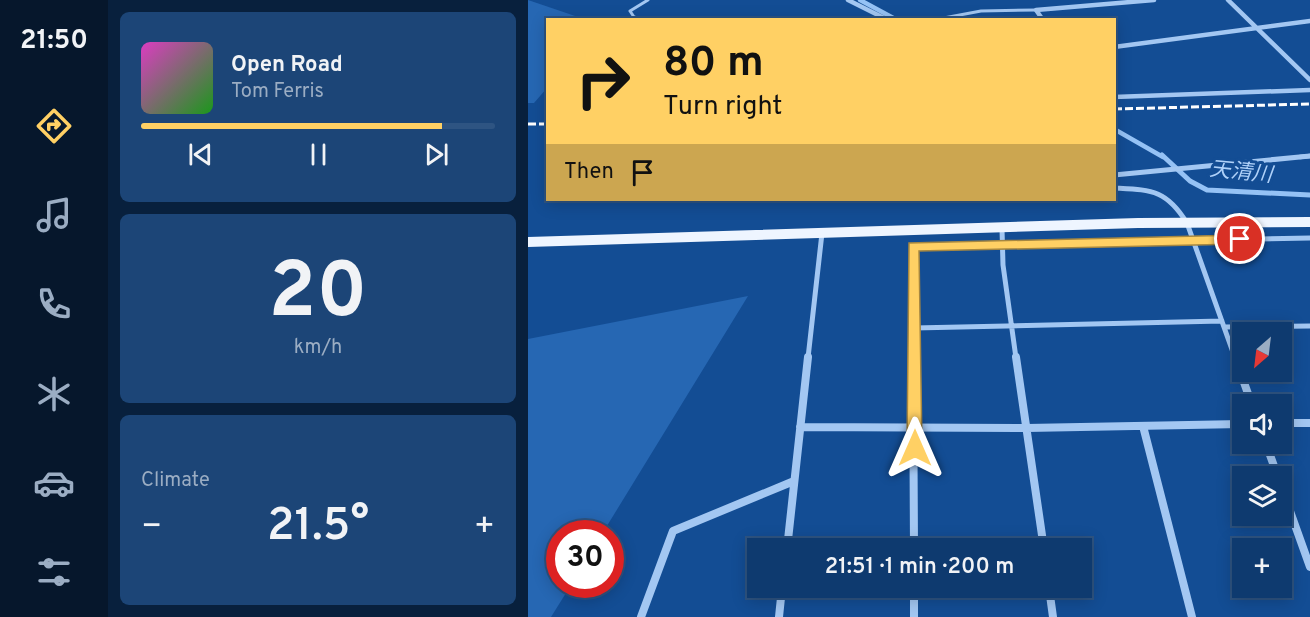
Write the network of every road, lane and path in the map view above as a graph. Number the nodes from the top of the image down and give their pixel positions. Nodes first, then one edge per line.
1 (648, 0) edge
2 (848, 0) edge
3 (1154, 0) edge
4 (1228, 0) edge
5 (1036, 10) junction
6 (634, 18) edge
7 (884, 18) edge
8 (944, 18) edge
9 (1042, 18) edge
10 (1310, 21) edge
11 (1255, 28) junction
12 (1116, 47) edge
13 (1310, 70) edge
14 (1302, 72) junction
15 (1310, 80) edge
16 (1310, 90) edge
17 (1116, 97) edge
18 (1310, 156) edge
19 (1116, 175) edge
20 (1116, 188) edge
21 (1310, 222) edge
22 (1187, 223) junction
23 (822, 233) junction
24 (1002, 236) junction
25 (1310, 238) edge
26 (1193, 240) junction
27 (528, 242) edge
28 (1012, 324) junction
29 (1223, 324) junction
30 (1310, 326) edge
31 (914, 328) junction
32 (1248, 394) edge
33 (1292, 423) edge
34 (1310, 423) edge
35 (1232, 424) edge
36 (1143, 426) junction
37 (800, 427) junction
38 (915, 428) junction
39 (1027, 428) junction
40 (794, 481) junction
41 (1292, 512) edge
42 (788, 538) edge
43 (914, 538) edge
44 (1042, 538) edge
45 (1306, 545) edge
46 (1310, 567) edge
47 (781, 598) edge
48 (914, 598) edge
49 (1050, 598) edge
50 (641, 617) edge
51 (779, 617) edge
52 (914, 617) edge
53 (1053, 617) edge
54 (1192, 617) edge

1 - 6 lane
2 - 7 street
3 - 5 street
4 - 11 street
5 - 8 lane
5 - 9 street
10 - 11 street
11 - 12 street
11 - 14 street
13 - 14 street
14 - 15 street
16 - 17 street
18 - 19 street
20 - 22 street
21 - 22 main road
22 - 24 main road
22 - 26 street
23 - 24 main road
23 - 27 main road
23 - 37 street
24 - 26 street
24 - 28 street
24 - 31 street
25 - 26 street
26 - 29 street
28 - 29 street
28 - 31 street
28 - 39 street
29 - 30 street
29 - 32 street
31 - 38 street
33 - 34 street
35 - 36 street
36 - 39 street
36 - 54 street
37 - 38 street
37 - 40 street
38 - 39 street
38 - 43 street
39 - 44 street
40 - 42 street
40 - 50 street
41 - 45 street
45 - 46 street
47 - 51 street
48 - 52 street
49 - 53 street

